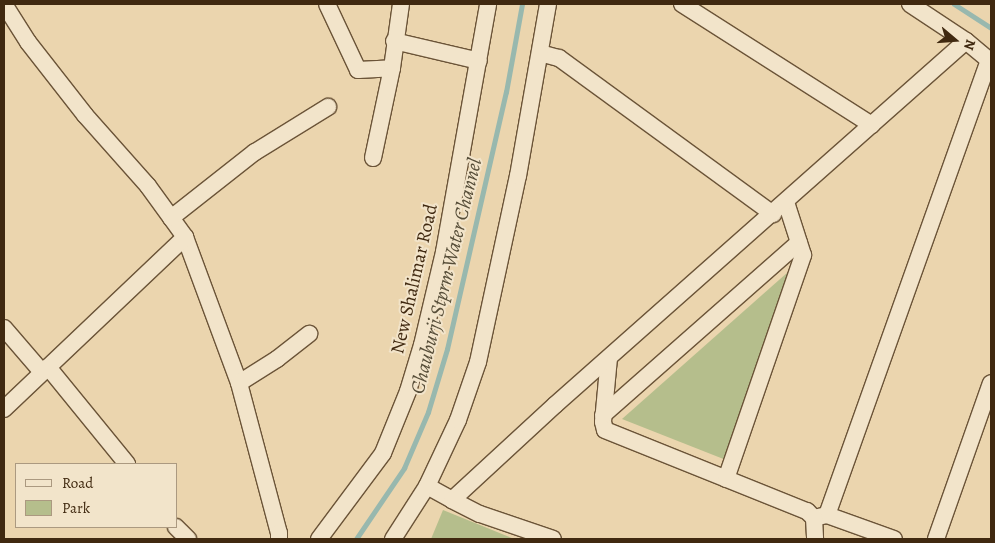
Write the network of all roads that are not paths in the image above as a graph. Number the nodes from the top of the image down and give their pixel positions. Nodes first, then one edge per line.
1 (4, 4) edge
2 (327, 4) edge
3 (401, 4) edge
4 (488, 4) edge
5 (548, 4) edge
6 (682, 4) edge
7 (910, 4) edge
8 (394, 40) junction
9 (966, 41) junction
10 (540, 53) junction
11 (479, 61) junction
12 (990, 61) edge
13 (392, 68) junction
14 (328, 107) dead end
15 (872, 125) junction
16 (373, 158) dead end
17 (786, 202) junction
18 (773, 214) junction
19 (171, 218) junction
20 (185, 237) junction
21 (799, 242) junction
22 (4, 328) edge
23 (309, 334) dead end
24 (609, 358) junction
25 (45, 369) junction
26 (239, 383) junction
27 (991, 383) edge
28 (4, 409) edge
29 (603, 415) junction
30 (126, 463) edge
31 (726, 480) junction
32 (427, 486) junction
33 (452, 500) junction
34 (820, 516) junction
35 (177, 528) edge
36 (527, 535) edge
37 (188, 539) edge
38 (279, 539) edge
39 (320, 539) edge
40 (392, 539) edge
41 (553, 539) edge
42 (815, 539) edge
43 (894, 539) edge
44 (936, 539) edge

1 - 19 street
2 - 13 street
3 - 8 street
4 - 11 street, New Shalimar Road
5 - 10 street
6 - 15 street
7 - 9 street
8 - 11 street
8 - 13 street
9 - 12 street
9 - 15 street
10 - 18 street
10 - 32 street
11 - 39 street, New Shalimar Road
12 - 34 street
13 - 16 street
14 - 19 street
15 - 17 street
17 - 18 street
17 - 21 street
18 - 24 street
19 - 20 street
20 - 25 street
20 - 26 street
21 - 29 street
21 - 31 street
22 - 25 street
23 - 26 street
24 - 29 street
24 - 33 street
25 - 28 street
25 - 30 street
26 - 38 street
27 - 44 street
29 - 31 street
31 - 34 street
32 - 33 street
32 - 40 street
33 - 36 street
34 - 42 street
34 - 43 street
35 - 37 street
36 - 41 street

